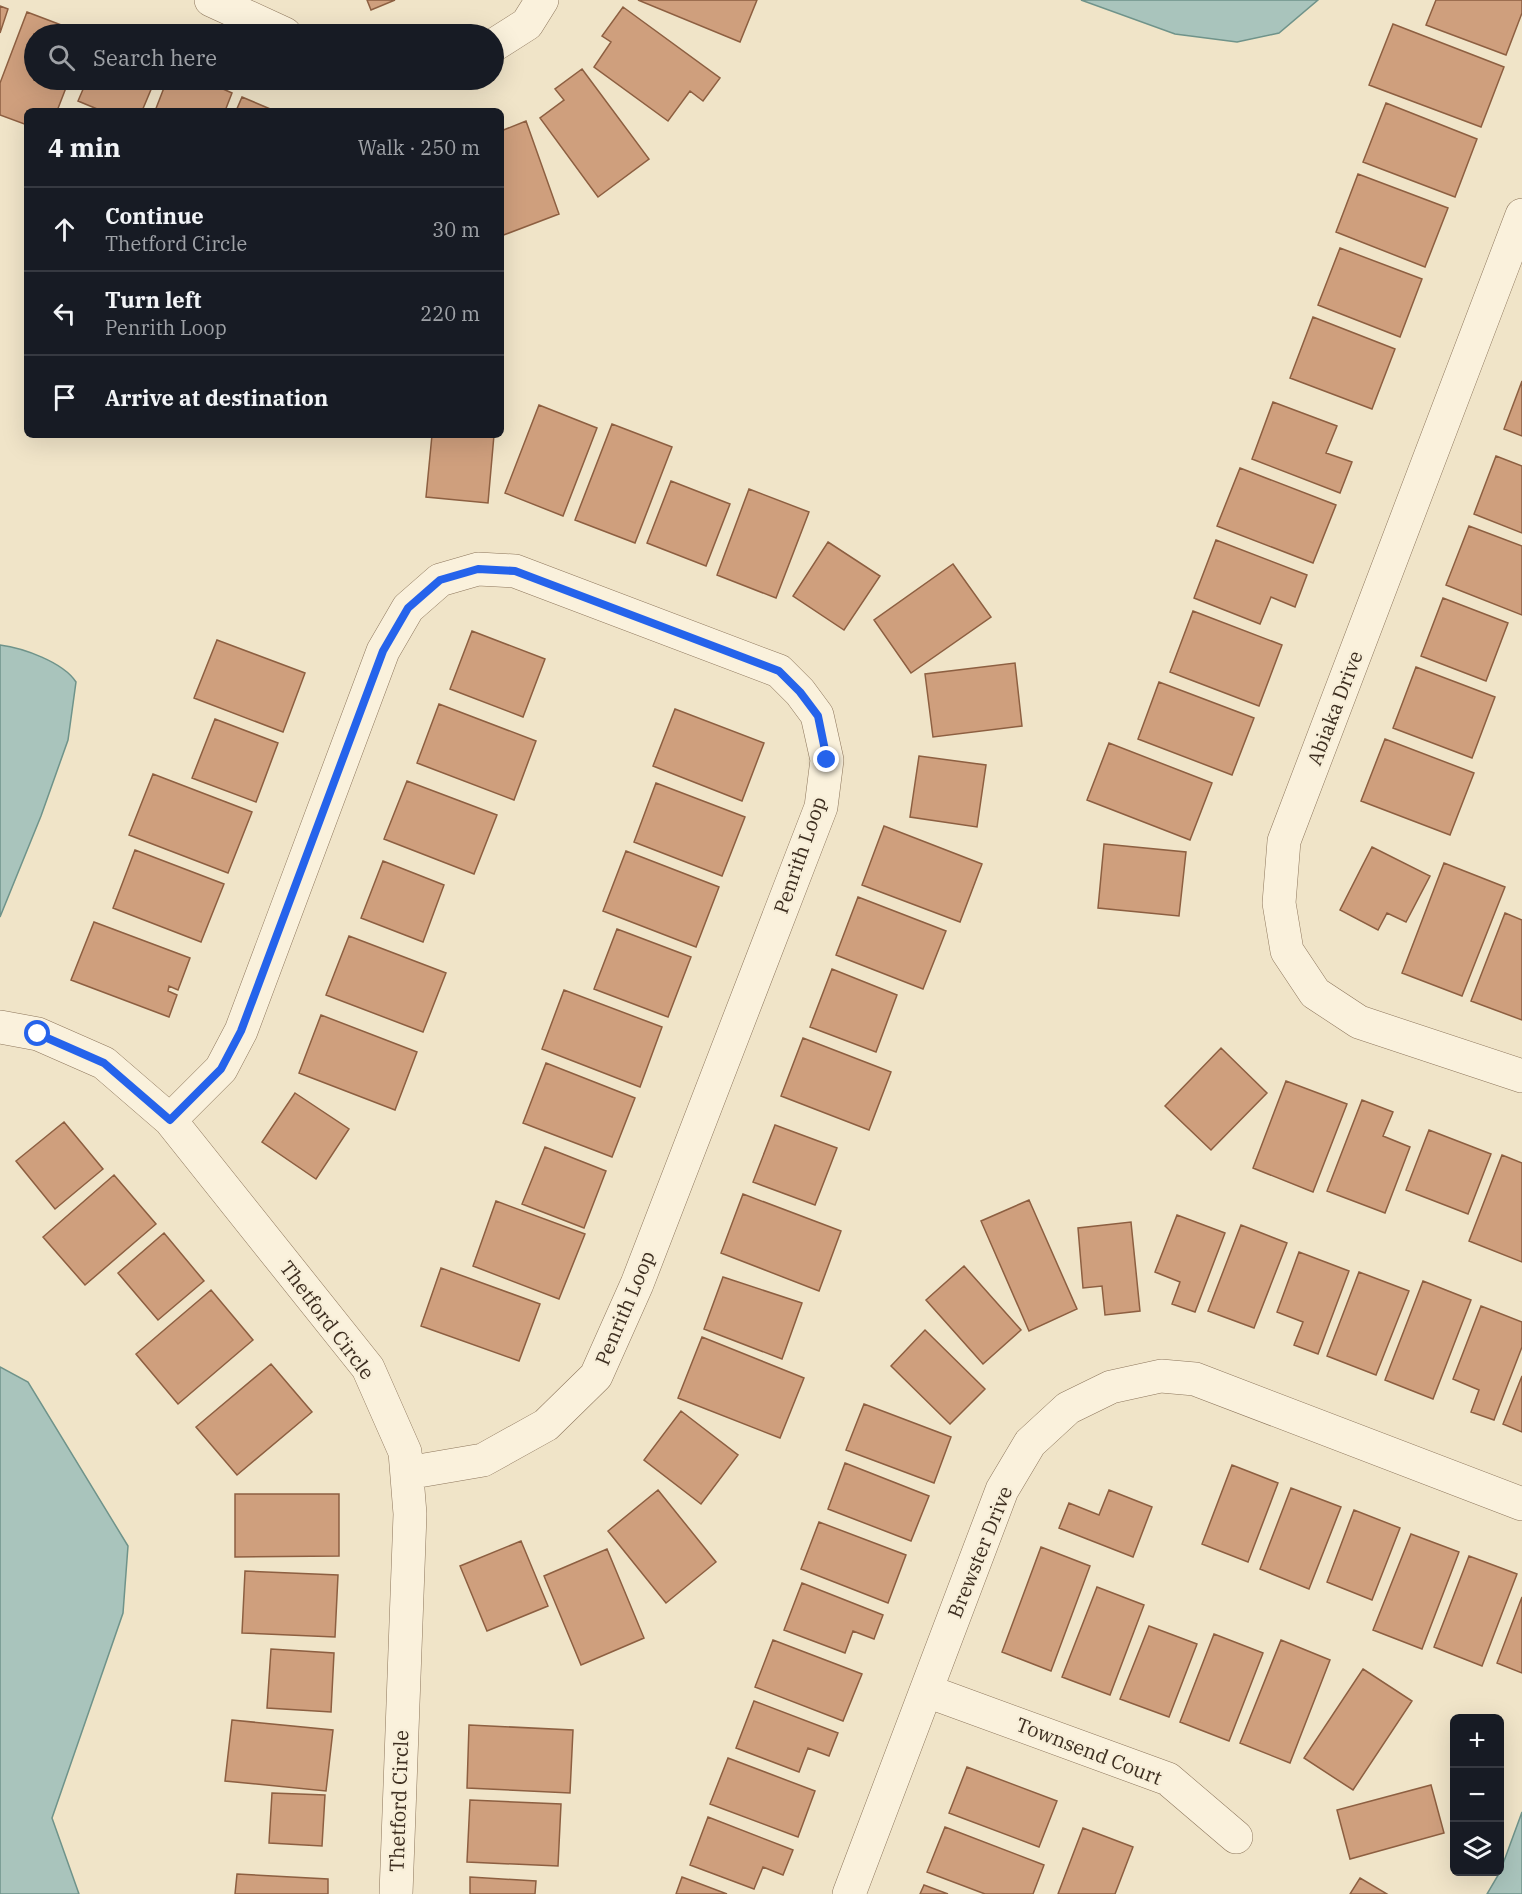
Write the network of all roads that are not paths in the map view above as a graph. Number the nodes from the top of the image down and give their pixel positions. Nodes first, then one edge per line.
1 (212, 0) edge
2 (542, 0) edge
3 (264, 24) edge
4 (504, 39) edge
5 (1522, 215) edge
6 (0, 1027) edge
7 (1522, 1076) edge
8 (170, 1120) junction
9 (406, 1473) junction
10 (1522, 1504) edge
11 (927, 1691) junction
12 (1236, 1837) dead end
13 (396, 1894) edge
14 (849, 1894) edge

1 - 3 street
2 - 4 street
5 - 7 street, Abiaka Drive
6 - 8 street, Thetford Circle
8 - 9 street, Thetford Circle
8 - 9 street, Penrith Loop
9 - 13 street, Thetford Circle
10 - 11 street, Brewster Drive
11 - 12 street, Townsend Court
11 - 14 street, Brewster Drive

